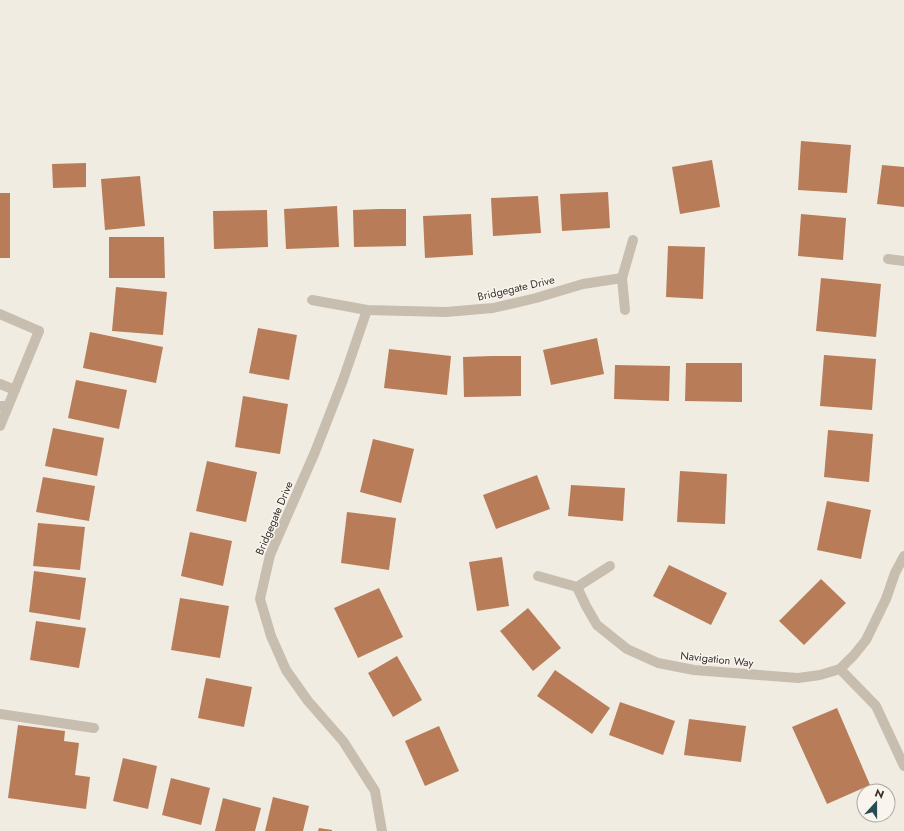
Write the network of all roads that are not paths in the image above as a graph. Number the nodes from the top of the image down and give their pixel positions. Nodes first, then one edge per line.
1 (633, 240) dead end
2 (888, 259) dead end
3 (904, 261) edge
4 (622, 278) junction
5 (312, 300) dead end
6 (367, 310) junction
7 (624, 310) dead end
8 (0, 314) edge
9 (0, 384) edge
10 (15, 390) junction
11 (4, 406) edge
12 (0, 426) edge
13 (904, 556) edge
14 (610, 566) dead end
15 (538, 576) dead end
16 (577, 587) junction
17 (840, 669) junction
18 (0, 714) edge
19 (94, 728) dead end
20 (904, 766) edge
21 (382, 831) edge

1 - 4 street
2 - 3 street
4 - 6 street, Bridgegate Drive
4 - 7 street
5 - 6 street, Bridgegate Drive
6 - 21 street, Bridgegate Drive
8 - 10 street
9 - 10 street
10 - 11 street
11 - 12 street
13 - 17 street, Navigation Way
14 - 16 street
15 - 16 street
16 - 17 street, Navigation Way
17 - 20 street
18 - 19 street

